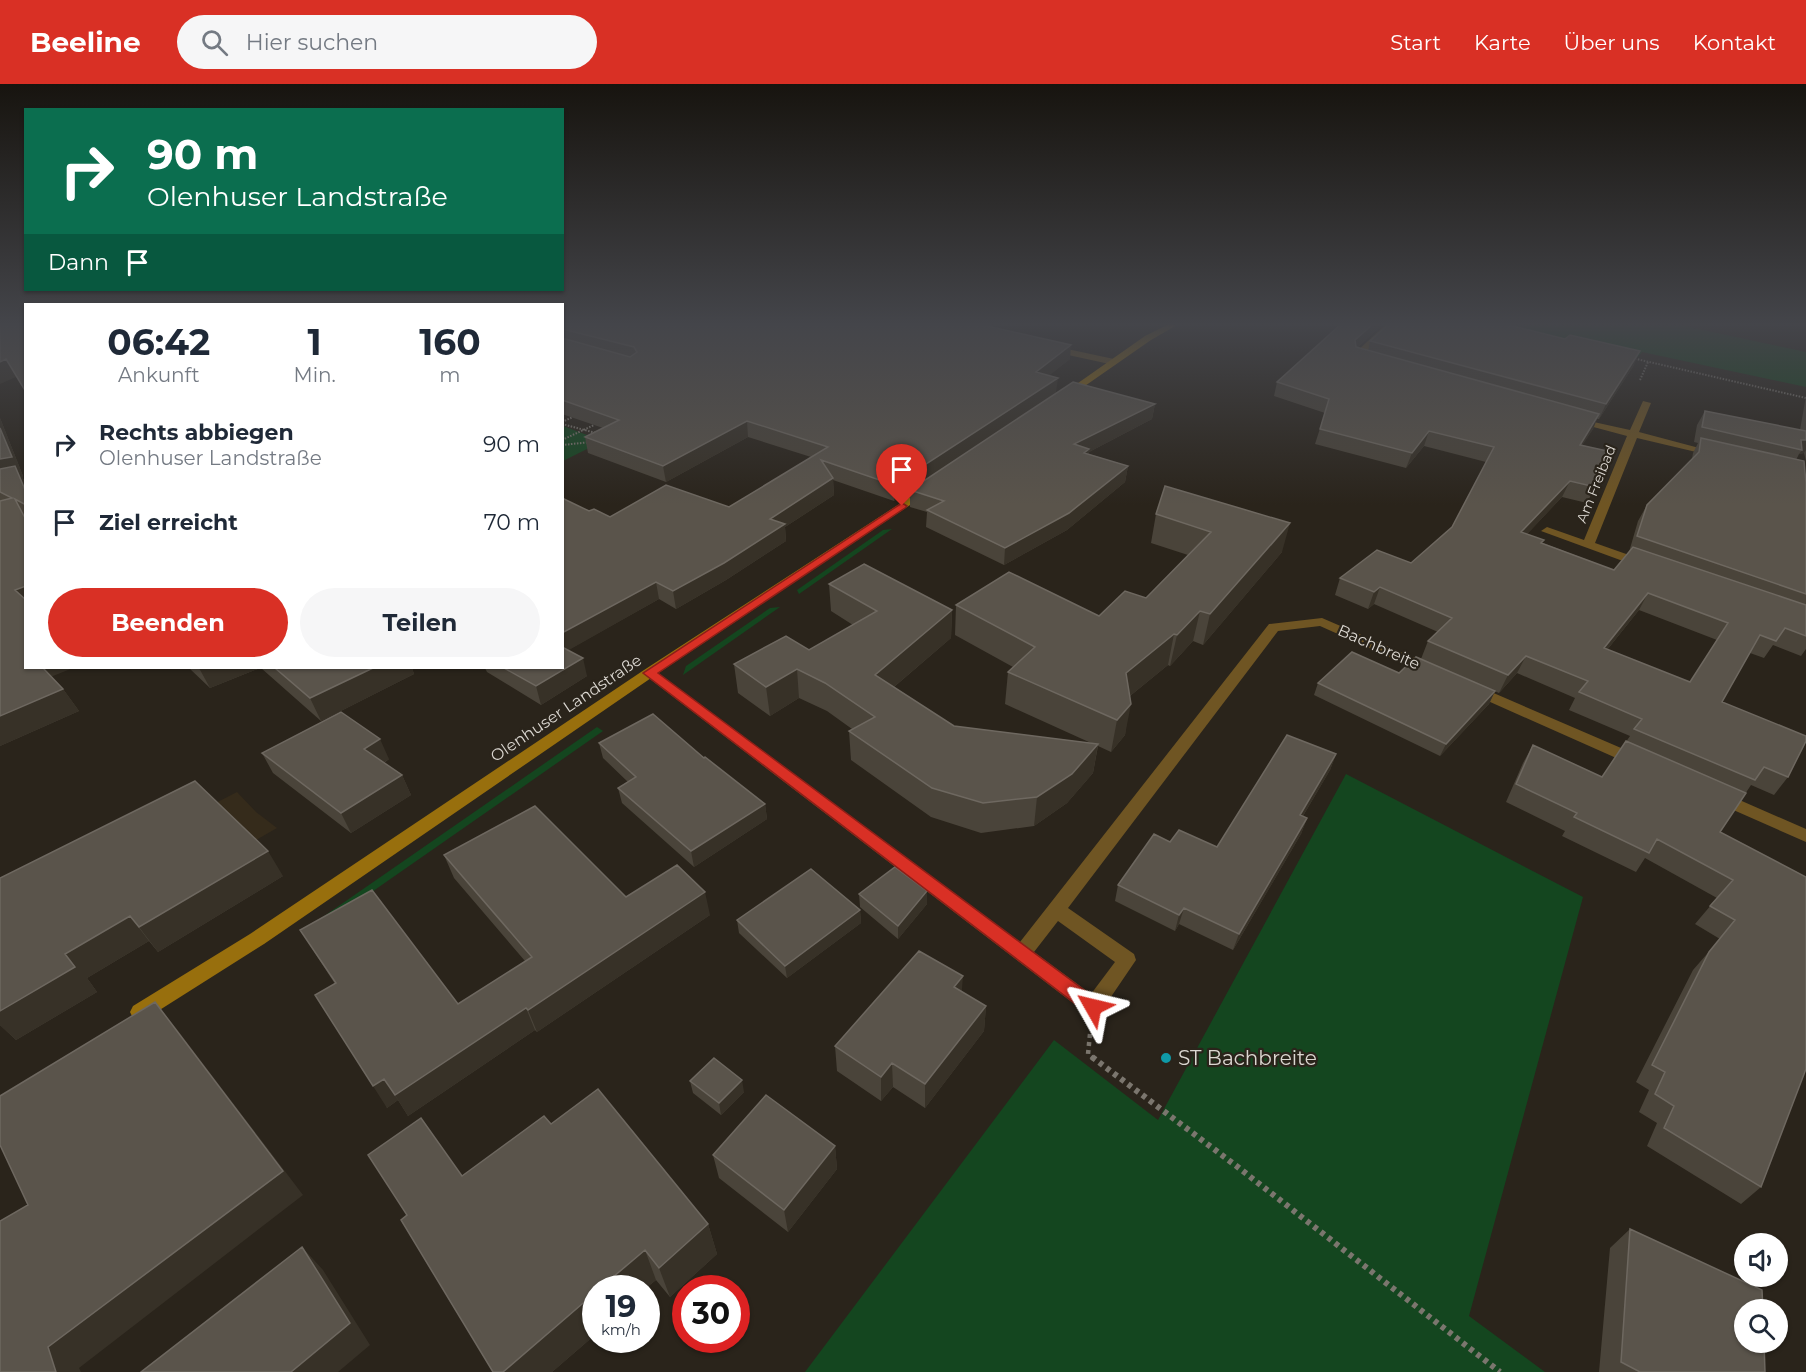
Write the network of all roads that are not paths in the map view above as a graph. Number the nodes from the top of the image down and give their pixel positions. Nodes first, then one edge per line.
1 (1080, 385) edge
2 (1057, 401) edge
3 (1646, 403) dead end
4 (1566, 417) edge
5 (1633, 434) junction
6 (1722, 455) edge
7 (940, 480) edge
8 (1547, 531) dead end
9 (1588, 545) junction
10 (1653, 568) edge
11 (649, 673) junction
12 (1440, 674) edge
13 (1461, 684) edge
14 (1655, 769) edge
15 (1709, 793) edge
16 (1806, 836) edge
17 (1057, 910) junction
18 (1022, 954) junction
19 (129, 1019) edge

1 - 2 street
3 - 5 street, Am Freibad
4 - 5 street, Am Freibad
5 - 6 street, Am Freibad
5 - 9 street, Am Freibad
7 - 11 street, Olenhuser Landstraße
8 - 9 street, Am Freibad
9 - 10 street, Am Freibad
11 - 18 street
11 - 19 street, Olenhuser Landstraße
12 - 17 street, Bachbreite
13 - 14 street
15 - 16 street
17 - 18 street, Bachbreite
17 - 18 street

